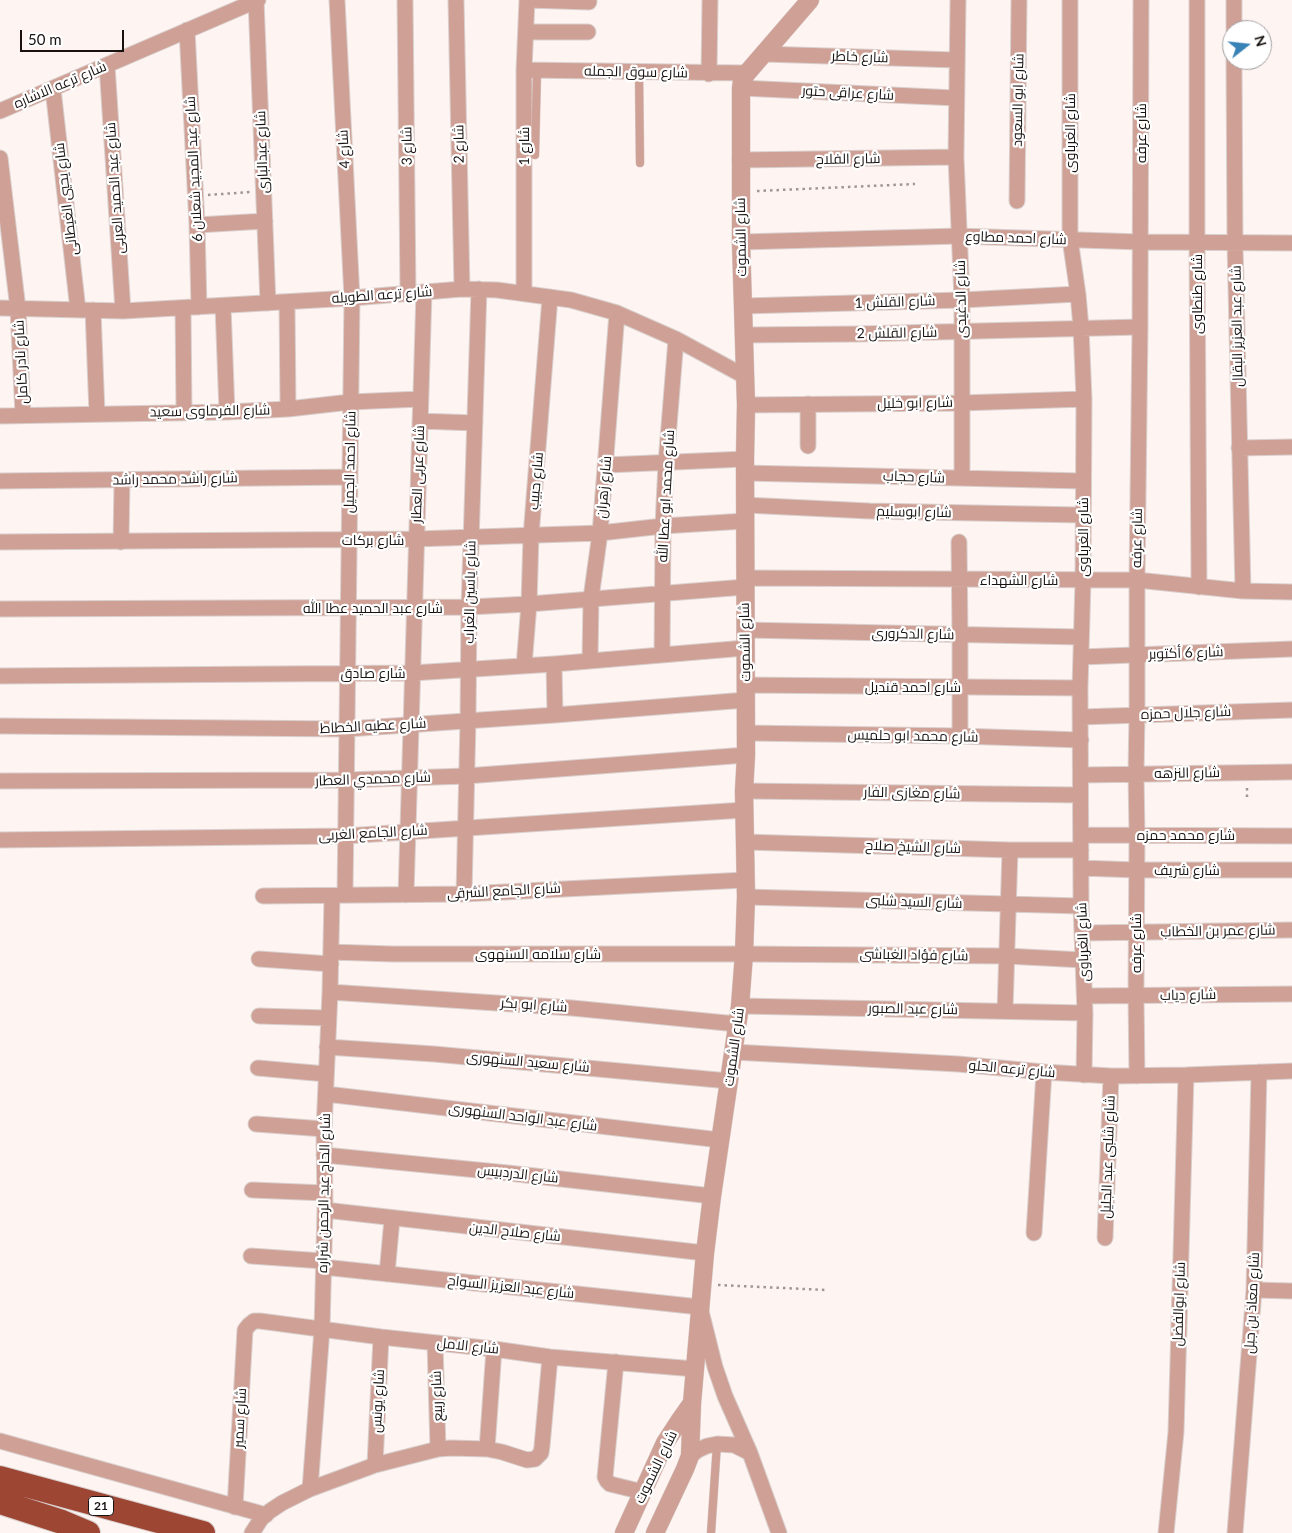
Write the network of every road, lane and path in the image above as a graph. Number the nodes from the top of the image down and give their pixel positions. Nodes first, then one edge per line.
1 (256, 0) edge
2 (337, 0) edge
3 (405, 0) edge
4 (456, 0) edge
5 (527, 0) edge
6 (710, 0) edge
7 (810, 0) edge
8 (945, 0) edge
9 (958, 0) edge
10 (1019, 0) edge
11 (1070, 0) edge
12 (1141, 0) edge
13 (1197, 0) edge
14 (1234, 0) edge
15 (589, 2) dead end
16 (1234, 20) edge
17 (187, 30) junction
18 (526, 32) junction
19 (588, 32) dead end
20 (763, 54) junction
21 (956, 60) junction
22 (108, 65) junction
23 (531, 70) junction
24 (1234, 70) edge
25 (640, 72) junction
26 (709, 74) junction
27 (744, 81) junction
28 (53, 89) junction
29 (956, 98) junction
30 (0, 111) edge
31 (535, 155) dead end
32 (956, 157) junction
33 (0, 158) edge
34 (740, 160) junction
35 (640, 163) dead end
36 (915, 184) dead end
37 (264, 191) junction
38 (740, 191) junction
39 (195, 195) junction
40 (1017, 201) dead end
41 (265, 221) junction
42 (197, 225) junction
43 (959, 236) junction
44 (1070, 239) junction
45 (741, 242) junction
46 (1141, 242) junction
47 (1196, 243) junction
48 (1235, 243) junction
49 (1292, 243) edge
50 (462, 289) junction
51 (479, 289) junction
52 (424, 292) junction
53 (408, 293) junction
54 (524, 293) junction
55 (1078, 294) junction
56 (550, 297) junction
57 (352, 298) junction
58 (962, 300) junction
59 (287, 302) junction
60 (268, 303) junction
61 (223, 306) junction
62 (743, 306) junction
63 (199, 307) junction
64 (0, 308) edge
65 (18, 308) junction
66 (182, 308) junction
67 (86, 310) junction
68 (123, 311) junction
69 (617, 313) junction
70 (1140, 327) junction
71 (1081, 328) junction
72 (962, 331) junction
73 (743, 335) junction
74 (676, 339) junction
75 (746, 377) junction
76 (420, 399) junction
77 (1084, 399) junction
78 (350, 402) junction
79 (961, 403) junction
80 (808, 404) junction
81 (746, 405) junction
82 (288, 409) junction
83 (184, 412) junction
84 (228, 412) junction
85 (97, 414) junction
86 (23, 415) junction
87 (0, 416) edge
88 (420, 421) junction
89 (474, 423) junction
90 (808, 446) dead end
91 (1292, 446) edge
92 (1239, 448) junction
93 (666, 463) junction
94 (606, 465) junction
95 (745, 466) junction
96 (350, 477) junction
97 (962, 478) junction
98 (122, 480) junction
99 (0, 481) edge
100 (1083, 481) junction
101 (745, 513) junction
102 (1082, 515) junction
103 (663, 526) junction
104 (600, 533) junction
105 (531, 536) junction
106 (471, 537) junction
107 (416, 539) junction
108 (349, 540) junction
109 (0, 542) edge
110 (122, 542) junction
111 (959, 542) dead end
112 (959, 579) junction
113 (1083, 580) junction
114 (1137, 580) junction
115 (745, 583) junction
116 (1199, 587) junction
117 (1243, 591) junction
118 (1292, 592) edge
119 (662, 593) junction
120 (591, 598) junction
121 (529, 604) junction
122 (469, 607) junction
123 (348, 608) junction
124 (414, 608) junction
125 (0, 609) edge
126 (745, 630) junction
127 (960, 635) junction
128 (1081, 637) junction
129 (745, 648) junction
130 (1292, 649) edge
131 (662, 654) junction
132 (1137, 656) junction
133 (1080, 658) junction
134 (590, 661) junction
135 (554, 664) junction
136 (524, 666) junction
137 (469, 670) junction
138 (347, 672) junction
139 (412, 673) junction
140 (0, 676) edge
141 (960, 688) junction
142 (1080, 688) junction
143 (746, 693) junction
144 (1292, 710) edge
145 (1138, 714) junction
146 (555, 715) junction
147 (1081, 717) junction
148 (468, 720) junction
149 (411, 724) junction
150 (0, 726) edge
151 (347, 729) junction
152 (745, 733) junction
153 (960, 736) junction
154 (1081, 740) junction
155 (746, 755) junction
156 (1292, 772) edge
157 (1136, 774) junction
158 (466, 776) junction
159 (1081, 776) junction
160 (409, 778) junction
161 (346, 780) junction
162 (0, 781) edge
163 (744, 791) junction
164 (1080, 795) junction
165 (744, 810) junction
166 (466, 828) junction
167 (407, 832) junction
168 (1138, 835) junction
169 (345, 836) junction
170 (1292, 836) edge
171 (0, 840) edge
172 (744, 842) junction
173 (1081, 842) junction
174 (1010, 850) junction
175 (1081, 868) junction
176 (1137, 870) junction
177 (1292, 870) edge
178 (745, 888) junction
179 (464, 894) junction
180 (406, 895) junction
181 (263, 896) dead end
182 (338, 896) junction
183 (1008, 905) junction
184 (1081, 906) junction
185 (1292, 930) edge
186 (1083, 933) junction
187 (1136, 933) junction
188 (744, 954) junction
189 (1006, 956) junction
190 (331, 958) junction
191 (259, 959) dead end
192 (1083, 960) junction
193 (330, 992) junction
194 (1292, 994) edge
195 (1084, 996) junction
196 (1136, 996) junction
197 (740, 1006) junction
198 (1005, 1011) junction
199 (1085, 1013) junction
200 (259, 1016) dead end
201 (328, 1018) junction
202 (737, 1024) junction
203 (327, 1047) junction
204 (732, 1052) junction
205 (258, 1068) dead end
206 (1292, 1071) edge
207 (1044, 1072) junction
208 (1259, 1072) junction
209 (326, 1074) junction
210 (1084, 1075) junction
211 (1111, 1076) junction
212 (1137, 1076) junction
213 (1186, 1076) junction
214 (729, 1081) junction
215 (326, 1094) junction
216 (256, 1124) dead end
217 (324, 1129) junction
218 (720, 1140) junction
219 (324, 1155) junction
220 (252, 1190) dead end
221 (324, 1193) junction
222 (712, 1196) junction
223 (324, 1210) junction
224 (392, 1219) junction
225 (1034, 1233) dead end
226 (1105, 1238) dead end
227 (705, 1253) junction
228 (251, 1256) dead end
229 (323, 1264) junction
230 (387, 1274) junction
231 (702, 1284) junction
232 (826, 1290) dead end
233 (1254, 1290) junction
234 (1292, 1291) edge
235 (700, 1307) junction
236 (322, 1329) junction
237 (245, 1330) joint
238 (381, 1337) junction
239 (436, 1343) junction
240 (494, 1349) junction
241 (550, 1357) junction
242 (616, 1362) junction
243 (695, 1369) junction
244 (692, 1404) junction
245 (0, 1441) edge
246 (717, 1444) junction
247 (438, 1449) junction
248 (487, 1449) junction
249 (750, 1453) junction
250 (690, 1456) junction
251 (375, 1465) junction
252 (0, 1478) edge
253 (310, 1489) junction
254 (643, 1492) junction
255 (0, 1502) edge
256 (235, 1506) junction
257 (266, 1515) junction
258 (88, 1533) edge
259 (203, 1533) edge
260 (252, 1533) edge
261 (624, 1533) edge
262 (655, 1533) edge
263 (711, 1533) edge
264 (779, 1533) edge
265 (1166, 1533) edge
266 (1235, 1533) edge

1 - 17 street, شارع ترعه الاشاره
1 - 37 street, شارع عبدالبارى
2 - 57 street, شارع 4
3 - 53 street, شارع 3
4 - 50 street, شارع 2
5 - 15 street
5 - 18 street, شارع 1
6 - 26 street
7 - 20 street
8 - 9 street
9 - 21 street, شارع الدغيدى
10 - 40 street, شارع ابو السعود
11 - 44 street, شارع الغرباوى
12 - 46 street, شارع عرفه
13 - 47 street, شارع طنطاوى
14 - 16 street
17 - 22 street, شارع ترعه الاشاره
17 - 39 street, شارع عبد المجيد شعلان 6
18 - 19 street
18 - 23 street, شارع 1
20 - 21 street, شارع خاطر
20 - 27 street
21 - 29 street, شارع الدغيدى
22 - 28 street, شارع ترعه الاشاره
22 - 68 street, شارع عبد الحميد العربى
23 - 25 street, شارع سوق الجمله
23 - 31 lane
23 - 54 street, شارع 1
24 - 48 street, شارع عبد العزيز البقال
25 - 26 street, شارع سوق الجمله
25 - 35 lane
26 - 27 street, شارع سوق الجمله
27 - 29 street, شارع عراقى حتور
27 - 34 street, شارع الشموت
28 - 30 street, شارع ترعه الاشاره
28 - 67 street, شارع يحيي الغيطانى
29 - 32 street, شارع الدغيدى
32 - 34 street, شارع الفلاح
32 - 43 street, شارع الدغيدى
33 - 65 street, شارع نادر كامل
34 - 38 street, شارع الشموت
36 - 38 path
37 - 39 path
37 - 41 street, شارع عبدالبارى
38 - 45 street, شارع الشموت
39 - 42 street, شارع عبد المجيد شعلان 6
41 - 42 street
41 - 60 street, شارع عبدالبارى
42 - 63 street, شارع عبد المجيد شعلان 6
43 - 44 street, شارع احمد مطاوع
43 - 45 street, شارع احمد مطاوع
43 - 58 street, شارع الدغيدى
44 - 46 street, شارع احمد مطاوع
44 - 55 street, شارع الغرباوى
45 - 62 street, شارع الشموت
46 - 47 street, شارع احمد مطاوع
46 - 70 street, شارع عرفه
47 - 48 street, شارع احمد مطاوع
47 - 116 street, شارع طنطاوى
48 - 49 street, شارع احمد مطاوع
48 - 92 street, شارع عبد العزيز البقال
50 - 51 street, شارع ترعه الطويله
50 - 52 street, شارع ترعه الطويله
51 - 54 street, شارع ترعه الطويله
51 - 89 street, شارع ياسين الغراب
52 - 53 street, شارع ترعه الطويله
52 - 76 street, شارع عربى العطار
53 - 57 street, شارع ترعه الطويله
54 - 56 street, شارع ترعه الطويله
55 - 58 street, شارع القلش 1
55 - 71 street, شارع الغرباوى
56 - 69 street, شارع ترعه الطويله
56 - 105 street, شارع حبيب
57 - 59 street, شارع ترعه الطويله
57 - 78 street, شارع احمد الجميل
58 - 62 street, شارع القلش 1
58 - 72 street, شارع الدغيدى
59 - 60 street, شارع ترعه الطويله
59 - 82 street
60 - 61 street, شارع ترعه الطويله
61 - 63 street, شارع ترعه الطويله
61 - 84 street
62 - 73 street, شارع الشموت
63 - 66 street, شارع ترعه الطويله
64 - 65 street, شارع ترعه الطويله
65 - 67 street, شارع ترعه الطويله
65 - 86 street, شارع نادر كامل
66 - 68 street, شارع ترعه الطويله
66 - 83 street
67 - 68 street, شارع ترعه الطويله
67 - 85 street, شارع يحيي الغيطانى
69 - 74 street, شارع ترعه الطويله
69 - 94 street, شارع زهران
70 - 71 street, شارع القلش 2
70 - 114 street, شارع عرفه
71 - 72 street, شارع القلش 2
71 - 77 street, شارع الغرباوى
72 - 73 street, شارع القلش 2
72 - 79 street, شارع الدغيدى
73 - 75 street, شارع الشموت
74 - 75 street, شارع ترعه الطويله
74 - 93 street, شارع محمد ابو عطا الله
75 - 81 street, شارع الشموت
76 - 78 street, شارع الفرماوى سعيد
76 - 88 street, شارع عربى العطار
77 - 79 street, شارع ابو خليل
77 - 100 street, شارع الغرباوى
78 - 82 street, شارع الفرماوى سعيد
78 - 96 street, شارع احمد الجميل
79 - 80 street, شارع ابو خليل
79 - 97 street, شارع الدغيدى
80 - 81 street, شارع ابو خليل
80 - 90 street
81 - 95 street, شارع الشموت
82 - 84 street, شارع الفرماوى سعيد
83 - 84 street, شارع الفرماوى سعيد
83 - 85 street, شارع الفرماوى سعيد
85 - 86 street, شارع الفرماوى سعيد
86 - 87 street, شارع الفرماوى سعيد
88 - 89 street
88 - 107 street, شارع عربى العطار
89 - 106 street, شارع ياسين الغراب
91 - 92 street
92 - 117 street, شارع عبد العزيز البقال
93 - 94 street, شارع حجاب
93 - 95 street, شارع حجاب
93 - 103 street, شارع محمد ابو عطا الله
94 - 104 street, شارع زهران
95 - 97 street, شارع حجاب
95 - 101 street, شارع الشموت
96 - 98 street, شارع راشد محمد راشد
96 - 108 street, شارع احمد الجميل
97 - 100 street, شارع حجاب
98 - 99 street, شارع راشد محمد راشد
98 - 110 street
100 - 102 street, شارع الغرباوى
101 - 102 street, شارع ابوسليم
101 - 103 street, شارع بركات
101 - 115 street, شارع الشموت
102 - 113 street, شارع الغرباوى
103 - 104 street, شارع بركات
103 - 119 street, شارع محمد ابو عطا الله
104 - 105 street, شارع بركات
104 - 120 street, شارع زهران
105 - 106 street, شارع بركات
105 - 121 street, شارع حبيب
106 - 107 street, شارع بركات
106 - 122 street, شارع ياسين الغراب
107 - 108 street, شارع بركات
107 - 124 street, شارع عربى العطار
108 - 110 street, شارع بركات
108 - 123 street, شارع احمد الجميل
109 - 110 street, شارع بركات
111 - 112 street
112 - 113 street, شارع الشهداء
112 - 115 street, شارع الشهداء
112 - 127 street
113 - 114 street, شارع الشهداء
113 - 128 street, شارع الغرباوى
114 - 116 street, شارع الشهداء
114 - 132 street, شارع عرفه
115 - 119 street, شارع عبد الحميد عطا الله
115 - 126 street, شارع الشموت
116 - 117 street, شارع الشهداء
117 - 118 street, شارع الشهداء
119 - 120 street, شارع عبد الحميد عطا الله
119 - 131 street, شارع محمد ابو عطا الله
120 - 121 street, شارع عبد الحميد عطا الله
120 - 134 street, شارع زهران
121 - 122 street, شارع عبد الحميد عطا الله
121 - 136 street, شارع حبيب
122 - 124 street, شارع عبد الحميد عطا الله
122 - 137 street, شارع ياسين الغراب
123 - 124 street, شارع عبد الحميد عطا الله
123 - 125 street, شارع عبد الحميد عطا الله
123 - 138 street, شارع احمد الجميل
124 - 139 street, شارع عربى العطار
126 - 127 street, شارع الدكرورى
126 - 129 street, شارع الشموت
127 - 128 street, شارع الدكرورى
127 - 141 street
128 - 133 street, شارع الغرباوى
129 - 131 street, شارع صادق
129 - 143 street, شارع الشموت
130 - 132 street, شارع 6 أكتوبر
131 - 134 street, شارع صادق
132 - 133 street, شارع 6 أكتوبر
132 - 145 street, شارع عرفه
133 - 142 street, شارع الغرباوى
134 - 135 street, شارع صادق
135 - 136 street, شارع صادق
135 - 146 street
136 - 137 street, شارع صادق
137 - 139 street, شارع صادق
137 - 148 street, شارع ياسين الغراب
138 - 139 street, شارع صادق
138 - 140 street, شارع صادق
138 - 151 street, شارع احمد الجميل
139 - 149 street, شارع عربى العطار
141 - 142 street, شارع احمد قنديل
141 - 143 street, شارع احمد قنديل
141 - 153 street
142 - 147 street, شارع الغرباوى
143 - 146 street, شارع عطيه الخطاط
143 - 152 street, شارع الشموت
144 - 145 street, شارع جلال حمزه
145 - 147 street, شارع جلال حمزه
145 - 157 street, شارع عرفه
146 - 148 street, شارع عطيه الخطاط
147 - 154 street, شارع الغرباوى
148 - 149 street, شارع عطيه الخطاط
148 - 158 street, شارع ياسين الغراب
149 - 151 street, شارع عطيه الخطاط
149 - 160 street, شارع عربى العطار
150 - 151 street, شارع عطيه الخطاط
151 - 161 street, شارع احمد الجميل
152 - 153 street, شارع محمد ابو حلميس
152 - 155 street, شارع الشموت
153 - 154 street, شارع محمد ابو حلميس
154 - 159 street, شارع الغرباوى
155 - 158 street, شارع محمدي العطار
155 - 163 street, شارع الشموت
156 - 157 street, شارع النزهه
157 - 159 street, شارع النزهه
157 - 168 street, شارع عرفه
158 - 160 street, شارع محمدي العطار
158 - 166 street, شارع ياسين الغراب
159 - 164 street, شارع الغرباوى
160 - 161 street, شارع محمدي العطار
160 - 167 street, شارع عربى العطار
161 - 162 street, شارع محمدي العطار
161 - 169 street, شارع احمد الجميل
163 - 164 street, شارع مغازى الفار
163 - 165 street, شارع الشموت
164 - 173 street, شارع الغرباوى
165 - 166 street, شارع الجامع الغربى
165 - 172 street, شارع الشموت
166 - 167 street, شارع الجامع الغربى
166 - 179 street, شارع ياسين الغراب
167 - 169 street, شارع الجامع الغربى
167 - 180 street, شارع عربى العطار
168 - 170 street, شارع محمد حمزه
168 - 173 street, شارع محمد حمزه
168 - 176 street, شارع عرفه
169 - 171 street, شارع الجامع الغربى
169 - 182 street, شارع احمد الجميل
172 - 174 street, شارع الشيخ صلاح
172 - 178 street, شارع الشموت
173 - 174 street, شارع الشيخ صلاح
173 - 175 street, شارع الغرباوى
174 - 183 street
175 - 176 street, شارع شريف
175 - 184 street, شارع الغرباوى
176 - 177 street, شارع شريف
176 - 187 street, شارع عرفه
178 - 179 street, شارع الجامع الشرقى
178 - 183 street, شارع السيد شلبى
178 - 188 street, شارع الشموت
179 - 180 street, شارع الجامع الشرقى
180 - 182 street, شارع الجامع الشرقى
181 - 182 street, شارع الجامع الشرقى
182 - 190 street, شارع الحاج عبد الرحمن شراره
183 - 184 street, شارع السيد شلبى
183 - 189 street
184 - 186 street, شارع الغرباوى
185 - 187 street, شارع عمر بن الخطاب
186 - 187 street, شارع عمر بن الخطاب
186 - 192 street, شارع الغرباوى
187 - 196 street, شارع عرفه
188 - 189 street, شارع فؤاد الغباشى
188 - 190 street, شارع سلامه السنهوى
188 - 197 street, شارع الشموت
189 - 192 street, شارع فؤاد الغباشى
189 - 198 street
190 - 191 street, شارع سلامه السنهوى
190 - 193 street, شارع الحاج عبد الرحمن شراره
192 - 195 street, شارع الغرباوى
193 - 201 street, شارع الحاج عبد الرحمن شراره
193 - 202 street, شارع ابو بكر
194 - 196 street, شارع دياب
195 - 196 street, شارع دياب
195 - 199 street, شارع الغرباوى
196 - 212 street, شارع عرفه
197 - 198 street, شارع عبد الصبور
197 - 202 street, شارع الشموت
198 - 199 street, شارع عبد الصبور
199 - 210 street, شارع الغرباوى
200 - 201 street
201 - 203 street, شارع الحاج عبد الرحمن شراره
202 - 204 street, شارع الشموت
203 - 209 street, شارع الحاج عبد الرحمن شراره
203 - 214 street, شارع سعيد السنهورى
204 - 207 street, شارع ترعه الحلو
204 - 214 street, شارع الشموت
205 - 209 street
206 - 208 street, شارع ترعه الحلو
207 - 210 street, شارع ترعه الحلو
207 - 225 street
208 - 213 street, شارع ترعه الحلو
208 - 233 street, شارع معاذ بن جبل
209 - 215 street, شارع الحاج عبد الرحمن شراره
210 - 211 street, شارع ترعه الحلو
211 - 212 street, شارع ترعه الحلو
211 - 226 street, شارع شلبى عبد الجليل
212 - 213 street, شارع ترعه الحلو
213 - 265 street, شارع ابوالفضل
214 - 218 street, شارع الشموت
215 - 217 street, شارع الحاج عبد الرحمن شراره
215 - 218 street, شارع عبد الواحد السنهورى
216 - 217 street
217 - 219 street, شارع الحاج عبد الرحمن شراره
218 - 222 street, شارع الشموت
219 - 221 street, شارع الحاج عبد الرحمن شراره
219 - 222 street, شارع الدردبيس
220 - 221 street
221 - 223 street, شارع الحاج عبد الرحمن شراره
222 - 227 street, شارع الشموت
223 - 224 street, شارع صلاح الدين
223 - 229 street, شارع الحاج عبد الرحمن شراره
224 - 227 street, شارع صلاح الدين
224 - 230 street
227 - 231 street, شارع الشموت
228 - 229 street, شارع عبد العزيز السواح
229 - 230 street, شارع عبد العزيز السواح
229 - 236 street, شارع الحاج عبد الرحمن شراره
230 - 235 street, شارع عبد العزيز السواح
231 - 232 path
231 - 235 street, شارع الشموت
233 - 234 street
233 - 266 street, شارع معاذ بن جبل
235 - 243 street, شارع الشموت
235 - 249 street, شارع الشموت
236 - 237 street, شارع الامل
236 - 238 street, شارع الامل
236 - 253 street, شارع الحاج عبد الرحمن شراره
237 - 256 street, شارع سمير
238 - 239 street, شارع الامل
238 - 251 street, شارع يونس
239 - 240 street, شارع الامل
239 - 247 street, شارع ربيع
240 - 241 street, شارع الامل
240 - 248 street
241 - 242 street, شارع الامل
241 - 248 street
242 - 243 street, شارع الامل
242 - 254 street
243 - 244 street, شارع الشموت
244 - 250 street, شارع الشموت
244 - 254 street, شارع الشموت
245 - 256 street
246 - 249 street
246 - 250 street, شارع الشموت
246 - 263 lane
247 - 248 street
247 - 251 street
249 - 264 street, شارع الشموت
250 - 262 street, شارع الشموت
251 - 253 street
252 - 259 highway, 21
253 - 257 street
254 - 261 street, شارع الشموت
255 - 258 highway, 21
256 - 257 street
257 - 260 street

